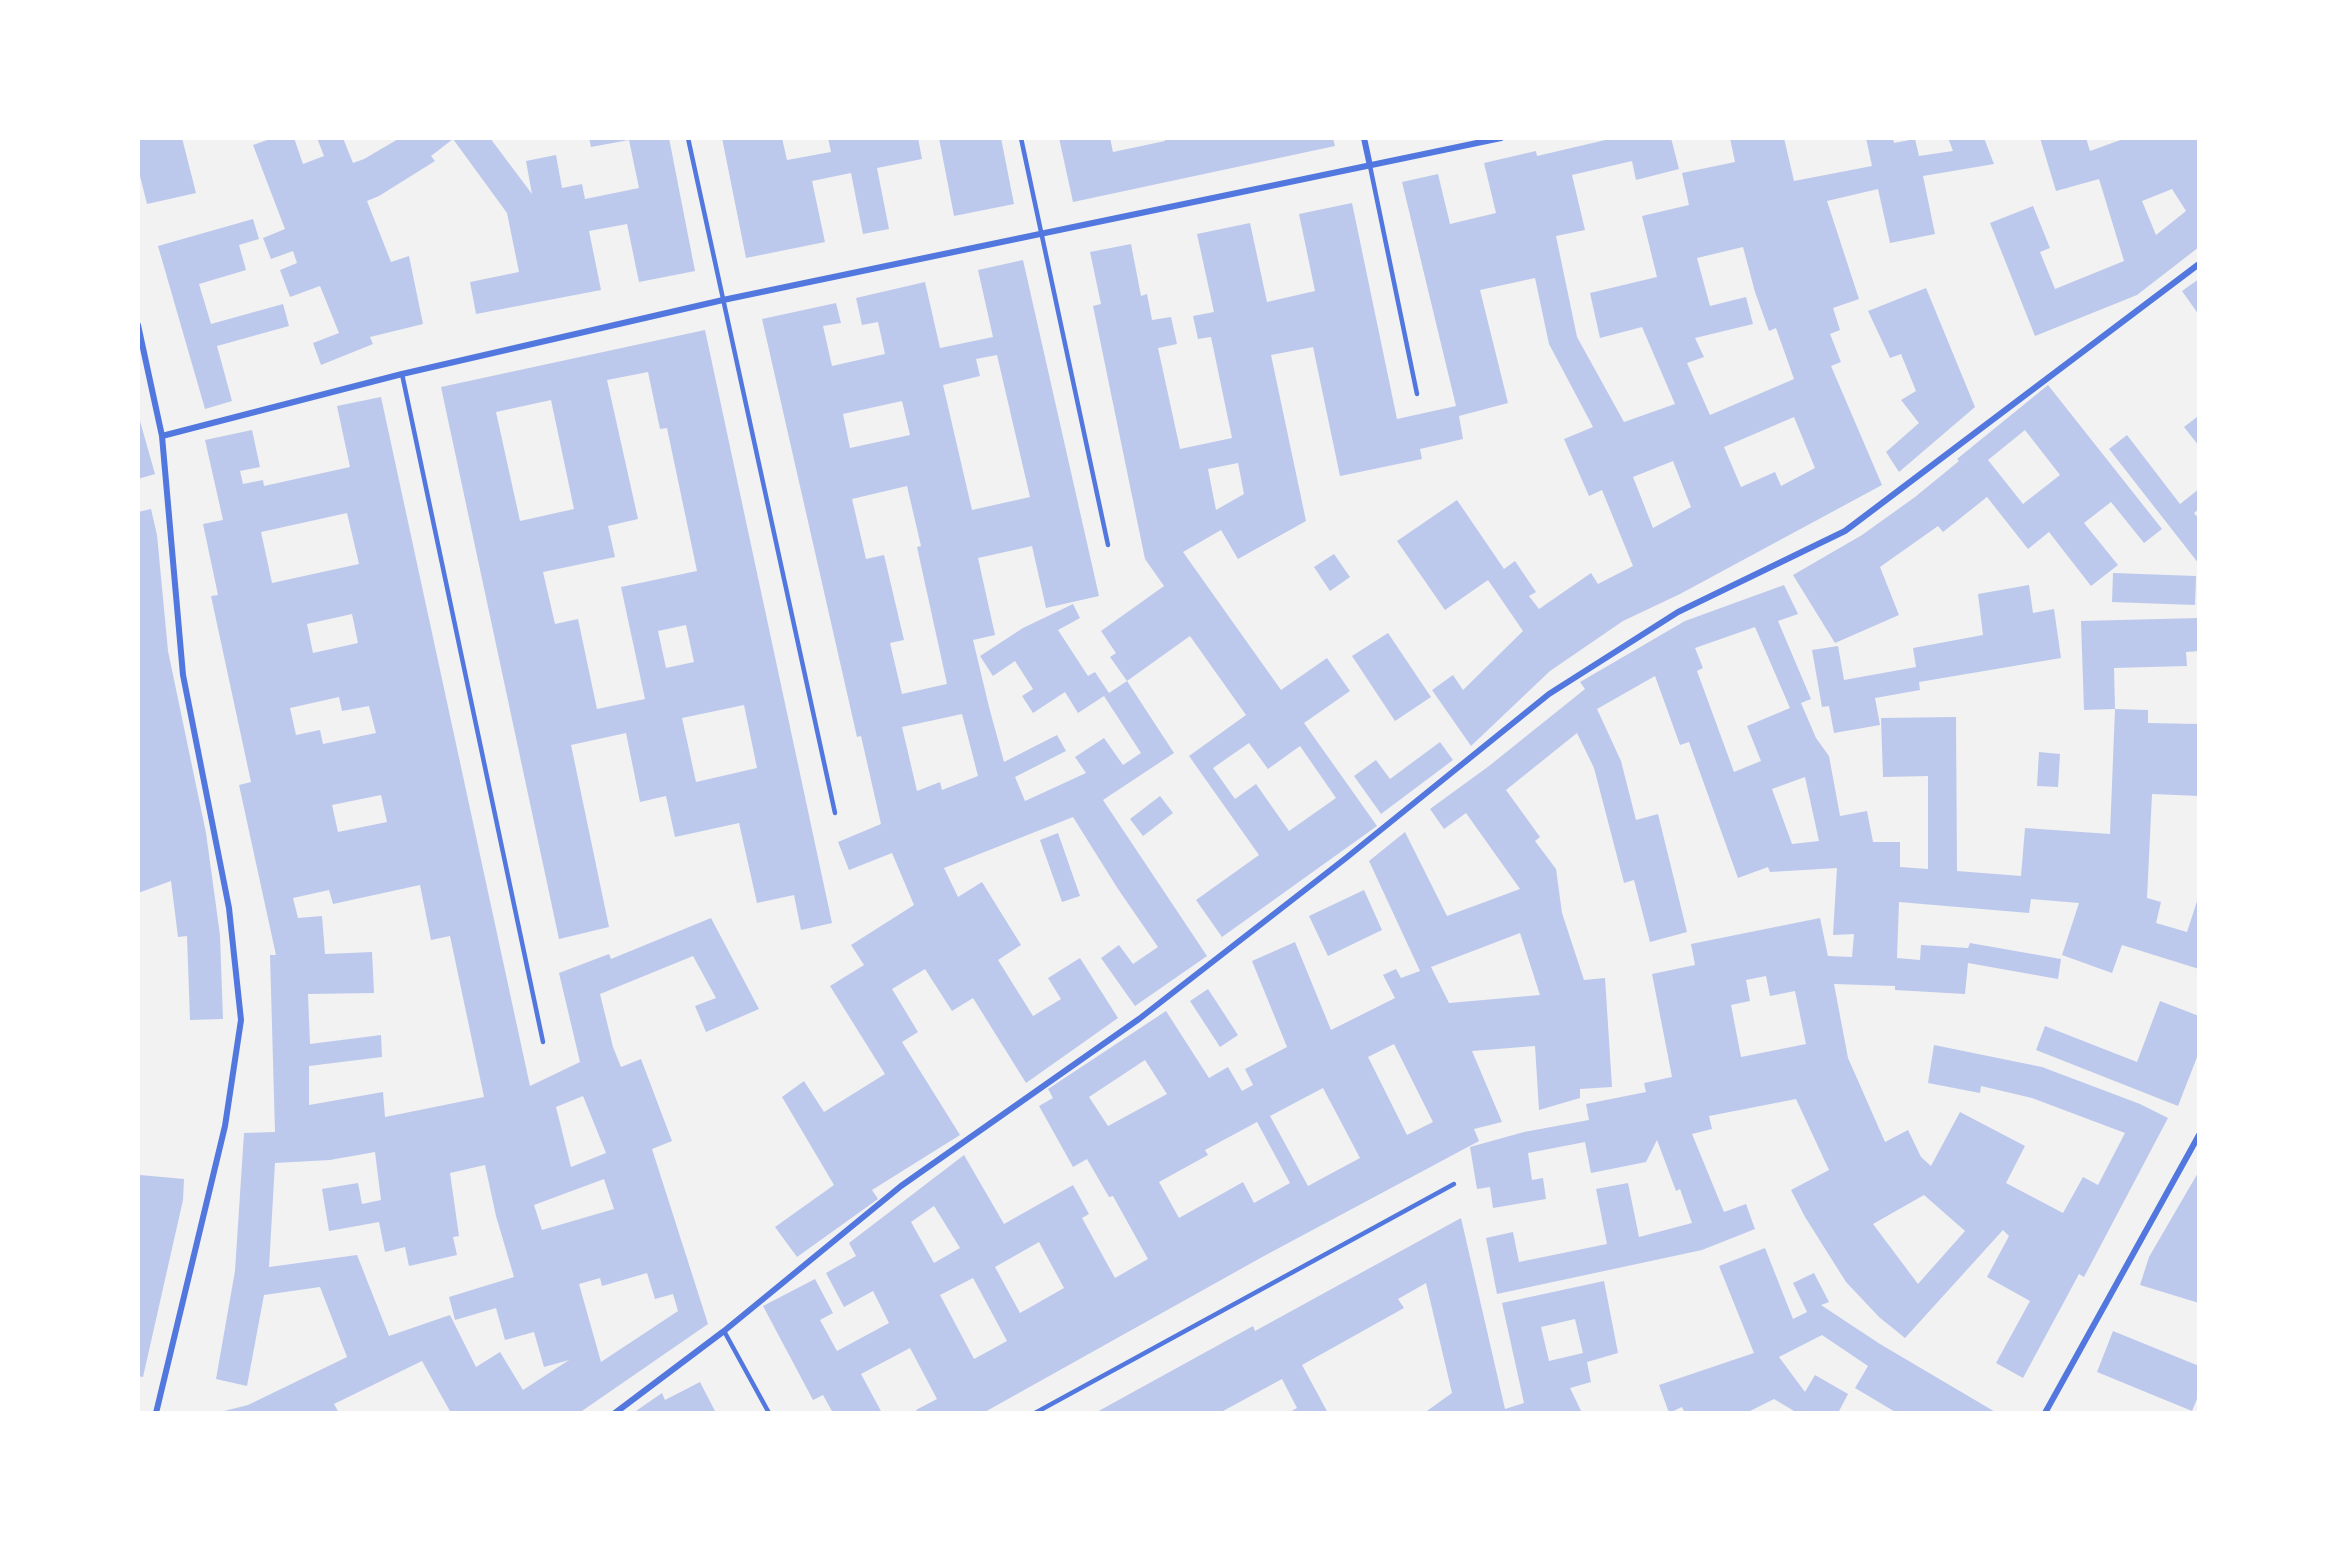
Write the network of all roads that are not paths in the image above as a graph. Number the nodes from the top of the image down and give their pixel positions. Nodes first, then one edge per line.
1 (688, 138) edge
2 (1021, 138) edge
3 (1364, 138) edge
4 (1501, 138) edge
5 (1370, 166) junction
6 (1041, 235) junction
7 (2199, 264) edge
8 (723, 300) junction
9 (138, 325) edge
10 (402, 374) junction
11 (1417, 394) dead end
12 (162, 436) junction
13 (1108, 544) dead end
14 (835, 813) dead end
15 (543, 1042) dead end
16 (2199, 1135) edge
17 (1454, 1184) dead end
18 (724, 1331) junction
19 (156, 1413) edge
20 (615, 1413) edge
21 (769, 1413) edge
22 (1035, 1413) edge
23 (2045, 1413) edge

1 - 8 lane
2 - 6 lane
3 - 5 street
4 - 5 street
5 - 6 street
5 - 11 lane
6 - 8 street
6 - 13 lane
7 - 18 street
8 - 10 street
8 - 14 lane
9 - 12 street
10 - 12 street
10 - 15 lane
12 - 19 street
16 - 23 street
17 - 22 lane
18 - 20 street
18 - 21 lane

